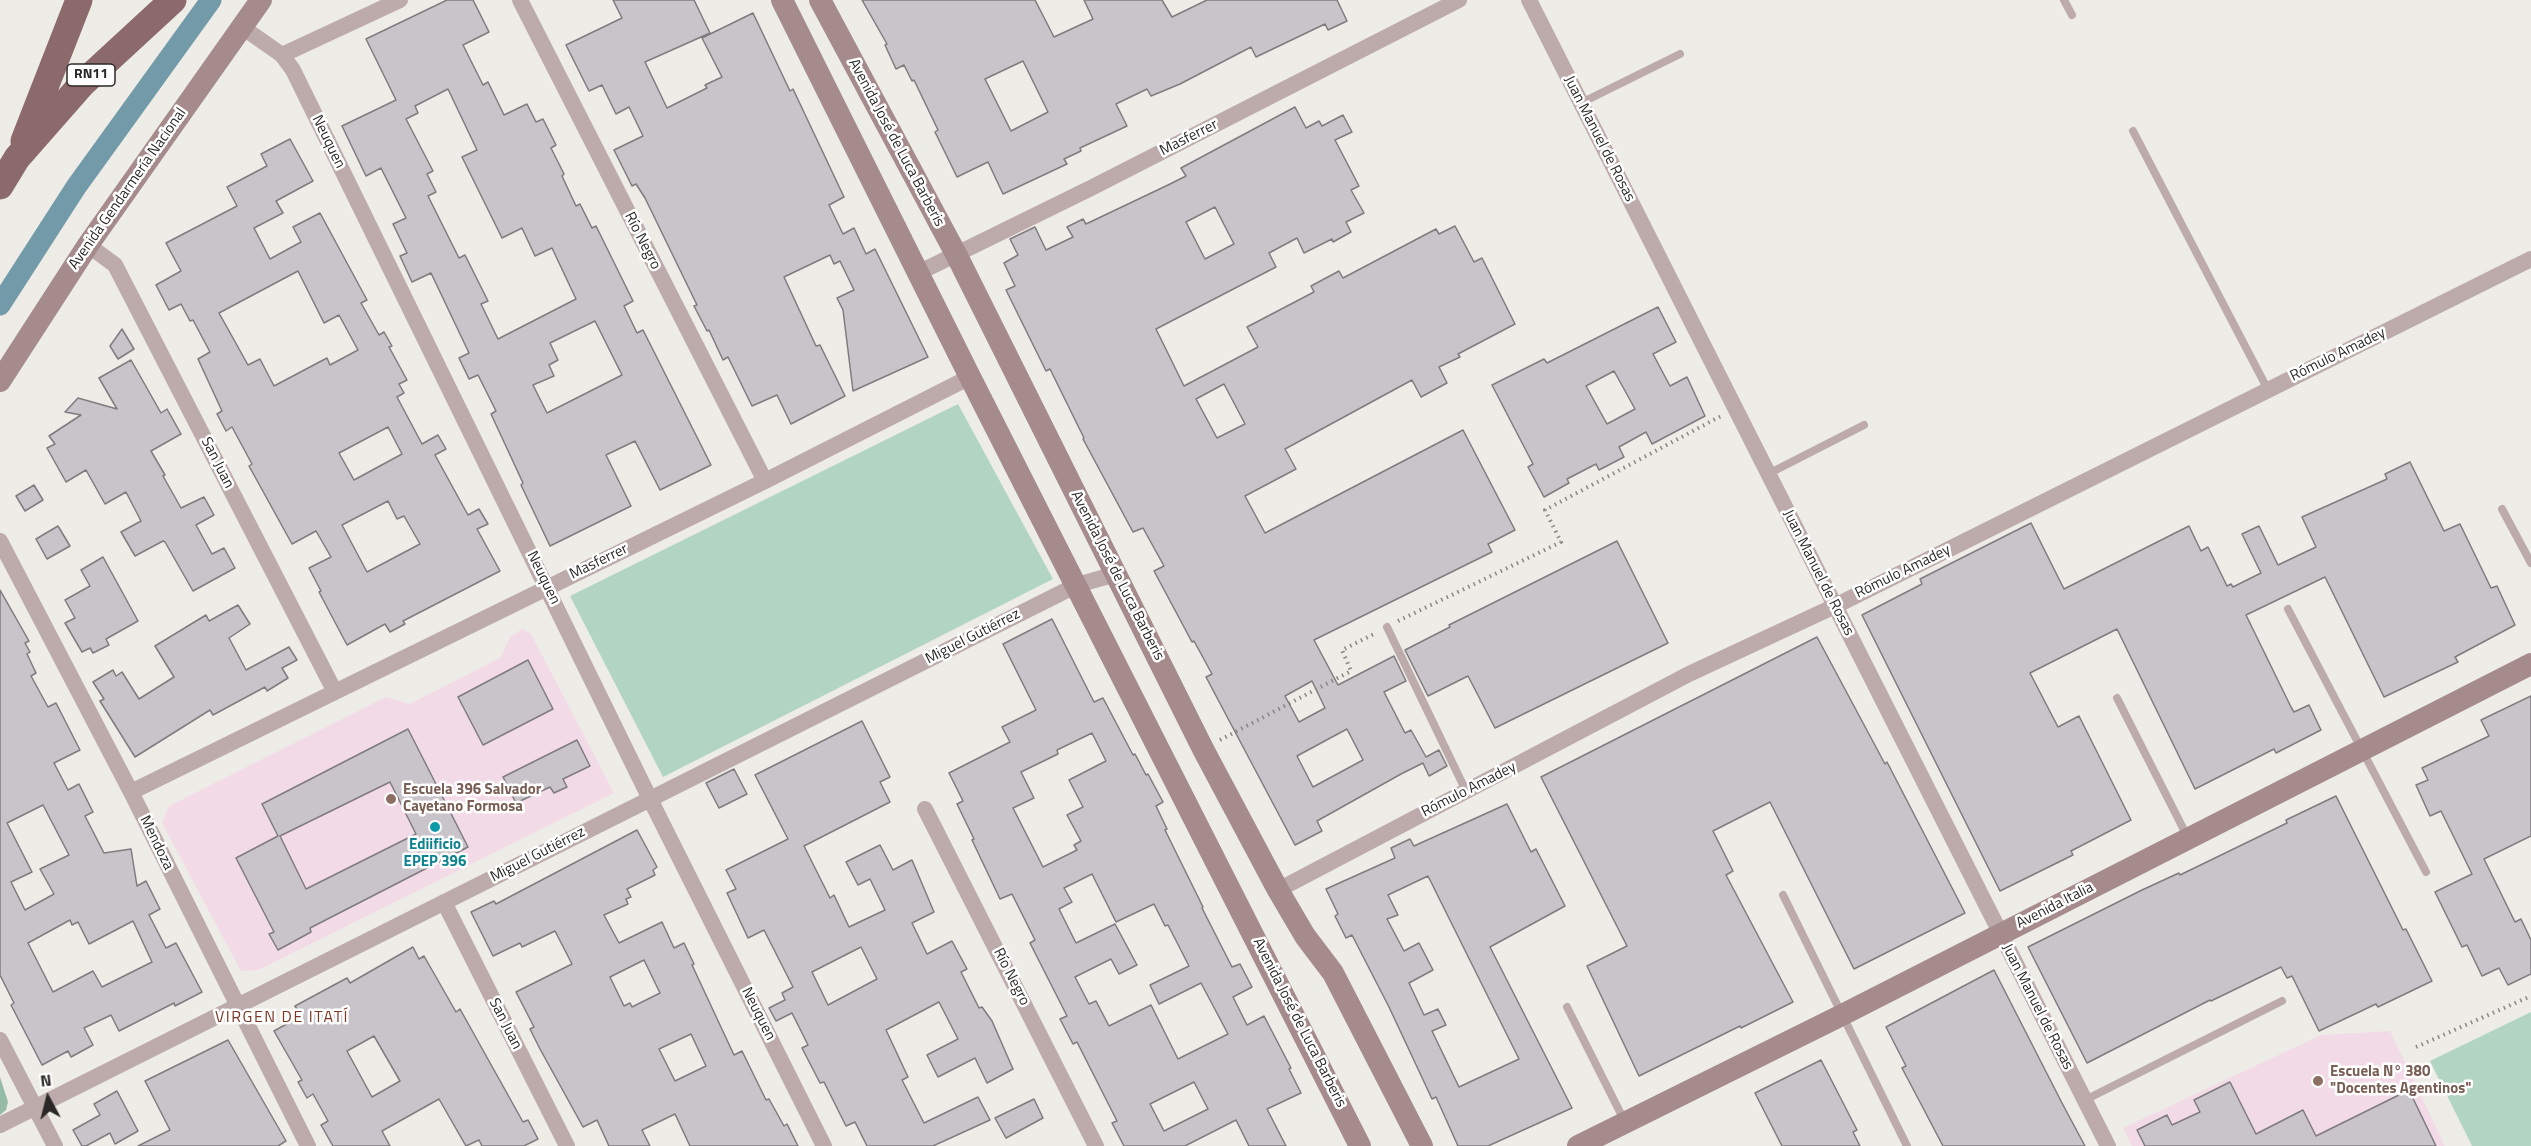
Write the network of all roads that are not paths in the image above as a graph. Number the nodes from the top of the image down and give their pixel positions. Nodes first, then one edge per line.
1 (79, 0) edge
2 (173, 0) edge
3 (261, 0) edge
4 (400, 0) edge
5 (520, 0) edge
6 (782, 0) edge
7 (820, 0) edge
8 (1459, 0) edge
9 (1529, 0) edge
10 (2064, 0) edge
11 (2072, 15) dead end
12 (242, 27) junction
13 (1680, 54) dead end
14 (282, 55) junction
15 (1581, 103) junction
16 (2133, 131) dead end
17 (17, 158) junction
18 (0, 186) edge
19 (88, 245) junction
20 (956, 254) junction
21 (2531, 259) edge
22 (918, 273) junction
23 (970, 377) junction
24 (0, 381) edge
25 (2268, 390) junction
26 (1864, 425) dead end
27 (1768, 474) junction
28 (765, 482) junction
29 (2502, 509) dead end
30 (0, 541) edge
31 (2531, 563) edge
32 (1116, 574) junction
33 (1077, 585) junction
34 (547, 587) junction
35 (1835, 606) junction
36 (2289, 609) dead end
37 (1387, 627) road end
38 (2531, 664) edge
39 (335, 692) junction
40 (2117, 698) dead end
41 (2362, 750) junction
42 (1466, 791) junction
43 (130, 792) junction
44 (650, 799) junction
45 (926, 809) dead end
46 (2188, 838) junction
47 (2426, 872) dead end
48 (1278, 890) junction
49 (1782, 895) dead end
50 (444, 902) junction
51 (2001, 934) junction
52 (2282, 1001) dead end
53 (236, 1006) junction
54 (1567, 1007) dead end
55 (1842, 1015) junction
56 (0, 1041) edge
57 (2085, 1100) junction
58 (36, 1107) junction
59 (1625, 1122) junction
60 (0, 1125) edge
61 (55, 1146) edge
62 (308, 1146) edge
63 (567, 1146) edge
64 (824, 1146) edge
65 (1096, 1146) edge
66 (1360, 1146) edge
67 (1422, 1146) edge
68 (1578, 1146) edge
69 (1906, 1146) edge
70 (2108, 1146) edge

1 - 17 highway, RN11
2 - 17 highway, RN11
3 - 12 main road, Avenida Gendarmería Nacional
4 - 14 street
5 - 28 street, Río Negro
6 - 22 main road, Avenida José de Luca Barberis
7 - 20 main road, Avenida José de Luca Barberis
8 - 20 street, Masferrer
9 - 15 street, Juan Manuel de Rosas
10 - 11 lane
12 - 14 street, Neuquen
12 - 19 main road, Avenida Gendarmería Nacional
13 - 15 lane
14 - 34 street, Neuquen
15 - 27 street, Juan Manuel de Rosas
16 - 25 lane
17 - 18 highway, RN11
19 - 24 main road, Avenida Gendarmería Nacional
19 - 39 street, San Juan
20 - 22 street, Masferrer
20 - 32 main road, Avenida José de Luca Barberis
21 - 25 street, Rómulo Amadey
22 - 23 main road, Avenida José de Luca Barberis
23 - 28 street, Masferrer
23 - 33 main road, Avenida José de Luca Barberis
25 - 35 street, Rómulo Amadey
26 - 27 lane
27 - 35 street, Juan Manuel de Rosas
28 - 34 street, Masferrer
29 - 31 lane
30 - 43 street, Mendoza
32 - 33 street, Miguel Gutiérrez
32 - 48 main road, Avenida José de Luca Barberis
33 - 44 street, Miguel Gutiérrez
33 - 66 main road, Avenida José de Luca Barberis
34 - 39 street, Masferrer
34 - 44 street, Neuquen
35 - 42 street, Rómulo Amadey
35 - 51 street, Juan Manuel de Rosas
36 - 41 lane
37 - 42 lane
38 - 41 main road, Avenida Italia
39 - 43 street, Masferrer
40 - 46 lane
41 - 46 main road, Avenida Italia
41 - 47 lane
42 - 48 street, Rómulo Amadey
43 - 53 street, Mendoza
44 - 50 street, Miguel Gutiérrez
44 - 64 street, Neuquen
45 - 65 street, Río Negro
46 - 51 main road, Avenida Italia
48 - 67 main road, Avenida José de Luca Barberis
49 - 55 lane
50 - 53 street, Miguel Gutiérrez
50 - 63 street, San Juan
51 - 55 main road, Avenida Italia
51 - 57 street, Juan Manuel de Rosas
52 - 57 lane
53 - 58 street, Miguel Gutiérrez
53 - 62 street, Mendoza
54 - 59 lane
55 - 59 main road, Avenida Italia
55 - 69 lane
56 - 58 street
57 - 70 street, Juan Manuel de Rosas
58 - 60 street, Miguel Gutiérrez
58 - 61 street
59 - 68 main road, Avenida Italia

